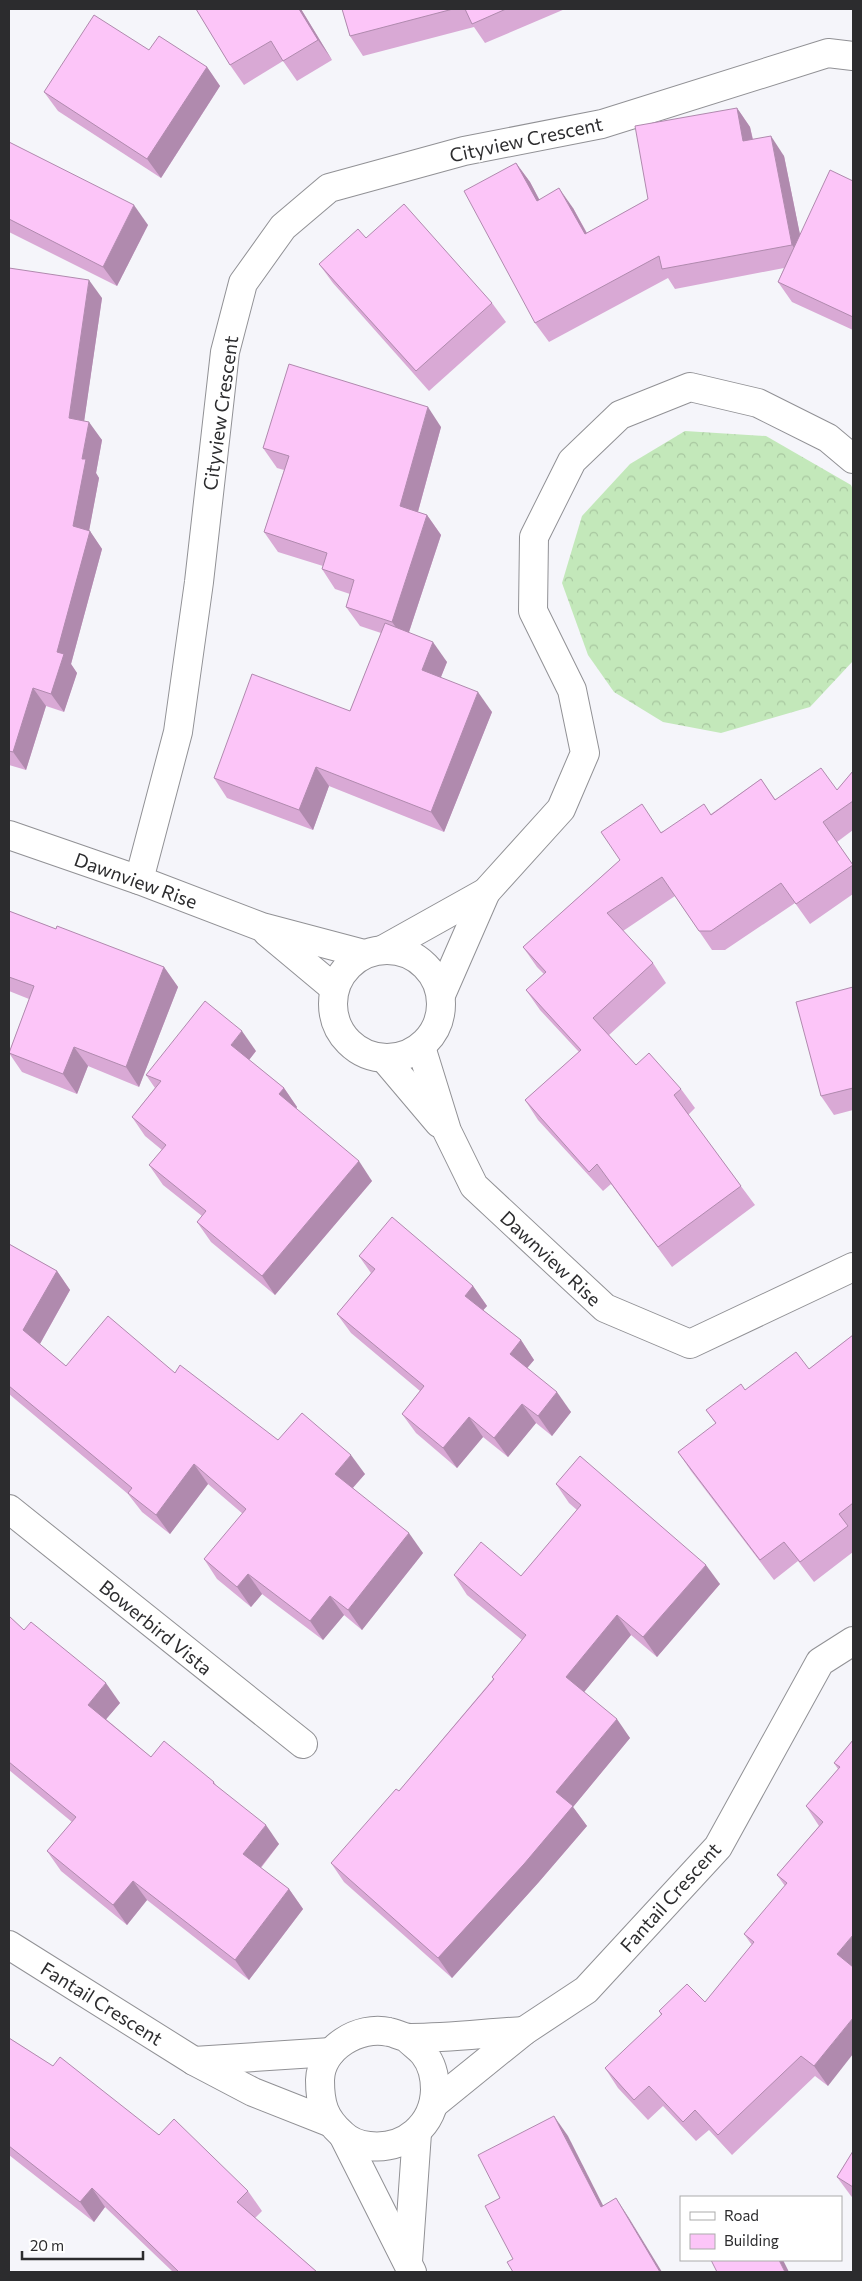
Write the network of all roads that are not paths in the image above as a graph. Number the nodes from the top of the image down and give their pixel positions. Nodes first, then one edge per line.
1 (853, 56) edge
2 (853, 459) edge
3 (9, 835) edge
4 (140, 880) junction
5 (486, 892) junction
6 (262, 927) junction
7 (374, 951) junction
8 (334, 988) junction
9 (441, 995) junction
10 (421, 1047) junction
11 (384, 1058) junction
12 (447, 1131) junction
13 (853, 1267) edge
14 (9, 1509) edge
15 (853, 1641) edge
16 (303, 1744) dead end
17 (9, 1945) edge
18 (524, 2031) junction
19 (408, 2039) junction
20 (331, 2052) junction
21 (194, 2061) junction
22 (434, 2102) junction
23 (337, 2129) junction
24 (416, 2133) junction
25 (410, 2267) edge

1 - 4 street, Cityview Crescent
2 - 5 street
3 - 4 street, Dawnview Rise
4 - 6 street, Dawnview Rise
5 - 7 street
5 - 9 street
6 - 7 street, Dawnview Rise
6 - 8 street, Dawnview Rise
7 - 8 street
7 - 9 street
8 - 11 street
9 - 10 street
10 - 11 street
10 - 12 street, Dawnview Rise
11 - 12 street, Dawnview Rise
12 - 13 street, Dawnview Rise
14 - 16 street, Bowerbird Vista
15 - 18 street, Fantail Crescent
17 - 21 street, Fantail Crescent
18 - 19 street, Fantail Crescent
18 - 22 street, Fantail Crescent
19 - 20 street
19 - 22 street
20 - 21 street
20 - 23 street
21 - 23 street, Fantail Crescent
22 - 24 street
23 - 24 street
23 - 25 street
24 - 25 street

